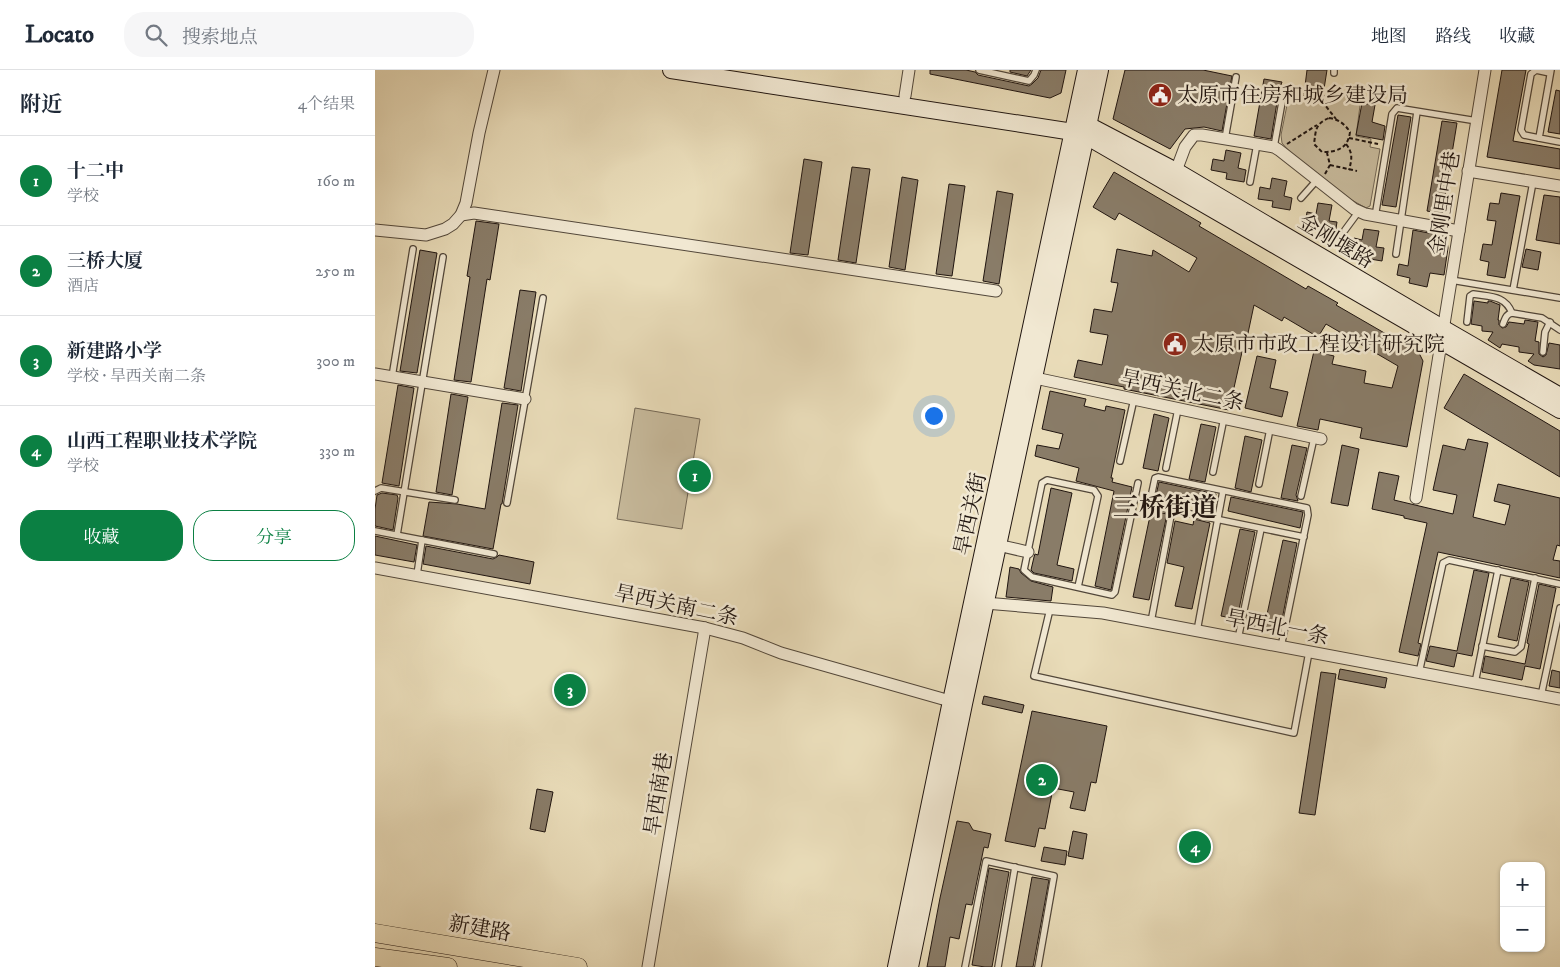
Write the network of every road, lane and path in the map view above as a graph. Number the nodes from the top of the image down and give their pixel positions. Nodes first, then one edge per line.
1 (494, 70) edge
2 (671, 70) edge
3 (737, 70) edge
4 (909, 70) edge
5 (979, 70) edge
6 (1036, 70) edge
7 (1086, 70) edge
8 (1100, 70) edge
9 (1485, 70) edge
10 (988, 71) edge
11 (1551, 72) edge
12 (1236, 77) dead end
13 (1284, 91) joint
14 (905, 96) junction
15 (1417, 112) junction
16 (1336, 119) junction
17 (1477, 121) junction
18 (1317, 125) junction
19 (1081, 129) junction
20 (1349, 138) junction
21 (1539, 138) junction
22 (1225, 139) junction
23 (1560, 142) edge
24 (1257, 144) junction
25 (1346, 144) junction
26 (1387, 146) junction
27 (1277, 148) junction
28 (1327, 152) junction
29 (1330, 165) junction
30 (1349, 170) junction
31 (1176, 171) junction
32 (1357, 171) dead end
33 (1468, 171) junction
34 (1319, 181) junction
35 (1251, 182) dead end
36 (1533, 182) junction
37 (1560, 186) edge
38 (1301, 198) dead end
39 (1359, 211) junction
40 (461, 215) junction
41 (1375, 217) junction
42 (1401, 221) junction
43 (375, 230) edge
44 (1345, 230) dead end
45 (1459, 231) junction
46 (413, 250) dead end
47 (1397, 254) dead end
48 (443, 257) dead end
49 (1451, 280) junction
50 (1513, 290) junction
51 (996, 291) dead end
52 (543, 298) dead end
53 (1560, 298) edge
54 (1512, 313) junction
55 (1467, 322) dead end
56 (1550, 322) junction
57 (1503, 324) dead end
58 (1560, 330) edge
59 (1443, 335) junction
60 (1543, 352) dead end
61 (375, 374) edge
62 (392, 377) junction
63 (1035, 378) junction
64 (423, 382) junction
65 (1560, 396) edge
66 (525, 399) junction
67 (1134, 399) junction
68 (1178, 409) junction
69 (1560, 410) edge
70 (1224, 418) junction
71 (1270, 428) junction
72 (1317, 438) joint
73 (1120, 461) dead end
74 (1166, 468) dead end
75 (1213, 472) dead end
76 (1138, 483) dead end
77 (1259, 484) dead end
78 (375, 491) edge
79 (1223, 491) junction
80 (405, 492) junction
81 (1301, 496) dead end
82 (1416, 498) dead end
83 (455, 500) dead end
84 (507, 502) dead end
85 (1172, 510) junction
86 (1218, 520) junction
87 (1261, 528) junction
88 (375, 530) edge
89 (397, 535) junction
90 (1304, 538) junction
91 (422, 540) junction
92 (992, 544) junction
93 (1028, 552) junction
94 (494, 554) dead end
95 (375, 568) edge
96 (1498, 570) junction
97 (417, 575) junction
98 (1535, 578) junction
99 (1560, 584) edge
100 (1078, 588) junction
101 (985, 603) junction
102 (1560, 608) edge
103 (1050, 609) junction
104 (1151, 622) junction
105 (705, 628) junction
106 (1197, 631) junction
107 (1238, 639) junction
108 (1482, 646) junction
109 (1281, 647) junction
110 (1309, 652) junction
111 (1419, 673) junction
112 (1475, 683) junction
113 (1541, 696) junction
114 (1560, 699) edge
115 (957, 703) junction
116 (1015, 867) junction
117 (375, 933) edge
118 (375, 957) edge
119 (448, 967) edge
120 (578, 967) edge
121 (648, 967) edge
122 (896, 967) edge
123 (910, 967) edge
124 (965, 967) edge
125 (998, 967) edge
126 (1038, 967) edge

1 - 40 street
2 - 19 main road
3 - 14 main road
4 - 14 street
5 - 10 lane
6 - 10 lane
7 - 19 main road, 旱西关街
8 - 19 main road, 旱西关街
9 - 17 street, 金刚里中巷
11 - 21 lane
11 - 21 lane
12 - 22 lane
13 - 16 path
13 - 27 lane
14 - 19 main road
15 - 17 lane
15 - 26 lane
15 - 42 lane
16 - 18 path
16 - 20 path
17 - 33 street, 金刚里中巷
18 - 27 path
18 - 28 path
19 - 31 main road, 金刚堰路
19 - 59 main road
19 - 63 main road, 旱西关街
19 - 92 main road, 旱西关街
20 - 25 path
20 - 26 path
21 - 23 lane
22 - 24 street
22 - 31 street
24 - 27 street
24 - 35 lane
25 - 28 path
25 - 30 path
26 - 41 lane
27 - 34 street
28 - 29 path
29 - 30 path
29 - 34 path
30 - 32 path
31 - 59 main road, 金刚堰路
33 - 36 street
33 - 45 street, 金刚里中巷
34 - 38 lane
34 - 39 street
36 - 37 street
36 - 50 lane
39 - 41 street
39 - 44 lane
40 - 43 street
40 - 51 street
41 - 42 street
42 - 45 street
42 - 47 lane
45 - 49 street, 金刚里中巷
46 - 62 lane
48 - 64 lane
49 - 50 lane
49 - 59 street, 金刚里中巷
50 - 53 lane
52 - 66 lane
54 - 55 lane
54 - 56 lane
54 - 57 lane
56 - 58 lane
56 - 60 lane
59 - 65 main road, 金刚堰路
59 - 69 main road
59 - 82 street, 金刚里中巷
61 - 62 street
62 - 64 street
63 - 67 street, 旱西关北二条
63 - 92 main road, 旱西关街
64 - 66 street
64 - 80 lane
66 - 84 lane
67 - 68 street, 旱西关北二条
67 - 73 lane
68 - 70 street, 旱西关北二条
68 - 74 lane
70 - 71 street, 旱西关北二条
70 - 75 lane
71 - 72 street, 旱西关北二条
71 - 77 lane
72 - 81 lane
76 - 100 lane
78 - 80 lane
79 - 85 lane
79 - 86 lane
79 - 90 lane
80 - 83 lane
80 - 89 lane
85 - 86 lane
85 - 104 lane
86 - 87 lane
86 - 106 lane
87 - 90 lane
87 - 107 lane
88 - 89 lane
89 - 91 lane
90 - 109 lane
91 - 94 lane
91 - 97 lane
92 - 93 street
92 - 101 main road, 旱西关街
92 - 115 main road, 旱西关街
93 - 100 lane
93 - 100 lane
95 - 97 street, 旱西关南二条
96 - 98 lane
96 - 108 lane
96 - 111 lane
97 - 105 street, 旱西关南二条
98 - 99 lane
98 - 108 lane
101 - 103 street, 旱西北一条
101 - 115 main road, 旱西关街
102 - 113 lane
103 - 104 street, 旱西北一条
103 - 110 lane
104 - 106 street, 旱西北一条
105 - 115 street, 旱西关南二条
105 - 121 street, 旱西南巷
106 - 107 street, 旱西北一条
107 - 109 street, 旱西北一条
108 - 112 lane
109 - 110 street, 旱西北一条
110 - 111 street, 旱西北一条
111 - 112 street, 旱西北一条
112 - 113 street, 旱西北一条
113 - 114 street, 旱西北一条
115 - 122 main road, 旱西关街
115 - 123 main road, 旱西关街
116 - 124 lane
116 - 125 lane
116 - 126 lane
117 - 120 main road, 新建路
118 - 119 main road, 新建路

